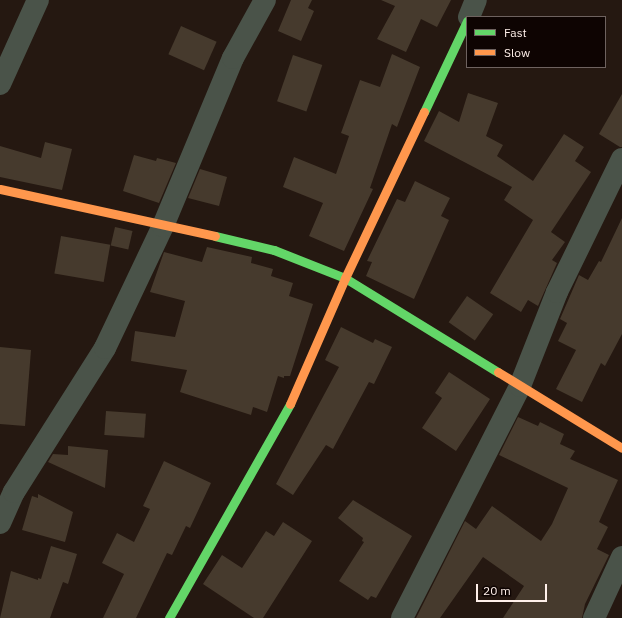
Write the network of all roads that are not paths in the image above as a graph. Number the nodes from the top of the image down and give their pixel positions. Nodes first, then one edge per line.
1 (38, 0) edge
2 (264, 0) edge
3 (476, 0) edge
4 (469, 16) edge
5 (466, 23) edge
6 (0, 84) edge
7 (622, 159) edge
8 (0, 189) edge
9 (163, 226) junction
10 (345, 278) junction
11 (520, 386) junction
12 (622, 448) edge
13 (0, 523) edge
14 (622, 557) edge
15 (169, 618) edge
16 (402, 618) edge
17 (594, 618) edge

1 - 6 street
2 - 9 street
3 - 4 street
5 - 10 street
7 - 11 street
8 - 9 street
9 - 10 street
9 - 13 street
10 - 11 street
10 - 15 street
11 - 12 street
11 - 16 street
14 - 17 street

